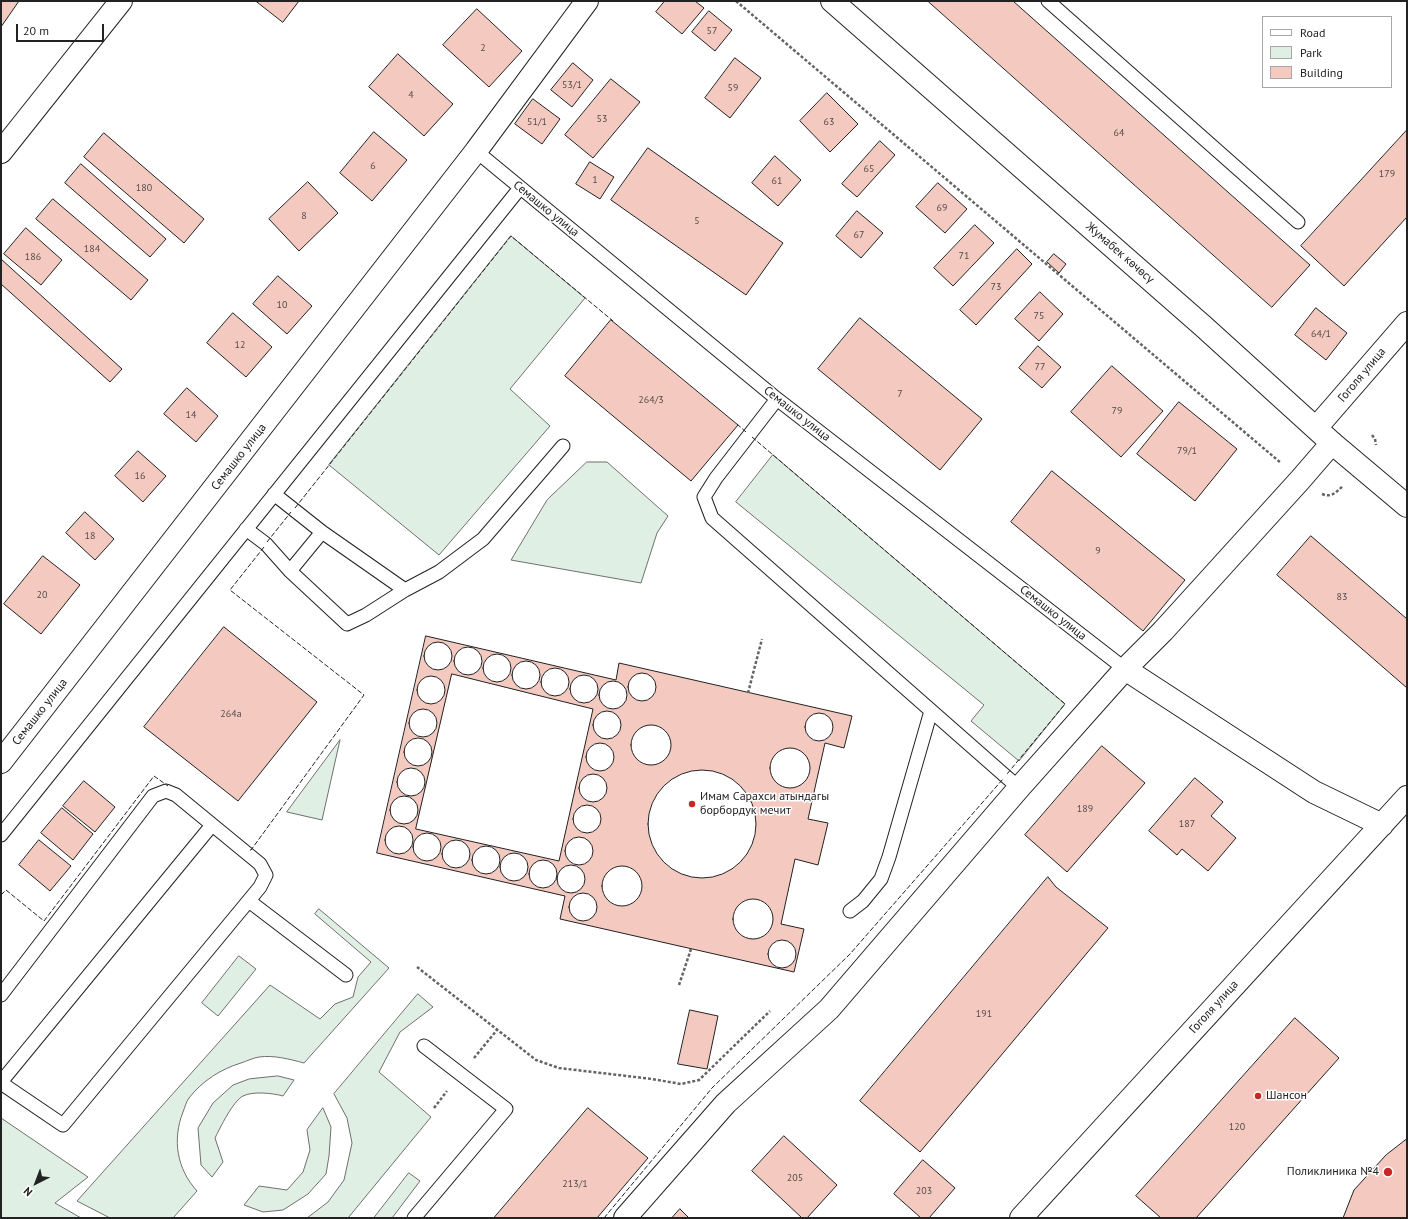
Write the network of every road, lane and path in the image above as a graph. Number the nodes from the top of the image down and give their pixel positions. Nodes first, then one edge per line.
1 (121, 1) edge
2 (587, 1) edge
3 (736, 1) edge
4 (832, 1) edge
5 (1048, 1) edge
6 (476, 151) junction
7 (1, 152) edge
8 (520, 188) junction
9 (1298, 222) dead end
10 (1407, 322) edge
11 (777, 399) junction
12 (1316, 428) junction
13 (1332, 443) junction
14 (563, 446) dead end
15 (1285, 466) dead end
16 (1344, 486) dead end
17 (1319, 492) dead end
18 (274, 494) junction
19 (1407, 506) edge
20 (246, 529) junction
21 (322, 532) junction
22 (290, 571) junction
23 (405, 590) junction
24 (762, 639) dead end
25 (1126, 669) junction
26 (748, 693) dead end
27 (931, 711) junction
28 (1, 762) edge
29 (1019, 788) junction
30 (1407, 797) edge
31 (212, 825) junction
32 (1382, 825) junction
33 (1, 835) edge
34 (249, 901) junction
35 (850, 911) dead end
36 (691, 949) dead end
37 (417, 967) dead end
38 (346, 975) dead end
39 (679, 985) dead end
40 (1, 995) edge
41 (770, 1011) dead end
42 (424, 1046) dead end
43 (1, 1082) edge
44 (414, 1218) edge
45 (625, 1218) edge
46 (1021, 1218) edge

1 - 7 street
2 - 6 street, Семашко улица
3 - 15 path
4 - 12 street, Жумабек көчөсү
5 - 9 lane
6 - 8 lane, Семашко улица
6 - 28 street, Семашко улица
8 - 11 lane, Семашко улица
8 - 18 lane
10 - 12 street, Гоголя улица
11 - 25 lane, Семашко улица
11 - 27 lane
12 - 13 street, Жумабек көчөсү
13 - 19 street, Жумабек көчөсү
13 - 25 street
14 - 23 lane
16 - 17 path
18 - 20 lane
18 - 21 lane
20 - 22 lane
20 - 33 lane
21 - 22 lane
21 - 23 lane
22 - 23 lane
24 - 26 path
25 - 29 street
25 - 32 street
27 - 29 lane
27 - 35 lane
29 - 45 street
30 - 32 street, Гоголя улица
31 - 34 lane
31 - 40 lane
31 - 43 lane
32 - 46 street, Гоголя улица
34 - 38 lane
34 - 43 lane
36 - 39 path
37 - 41 path
42 - 44 lane

